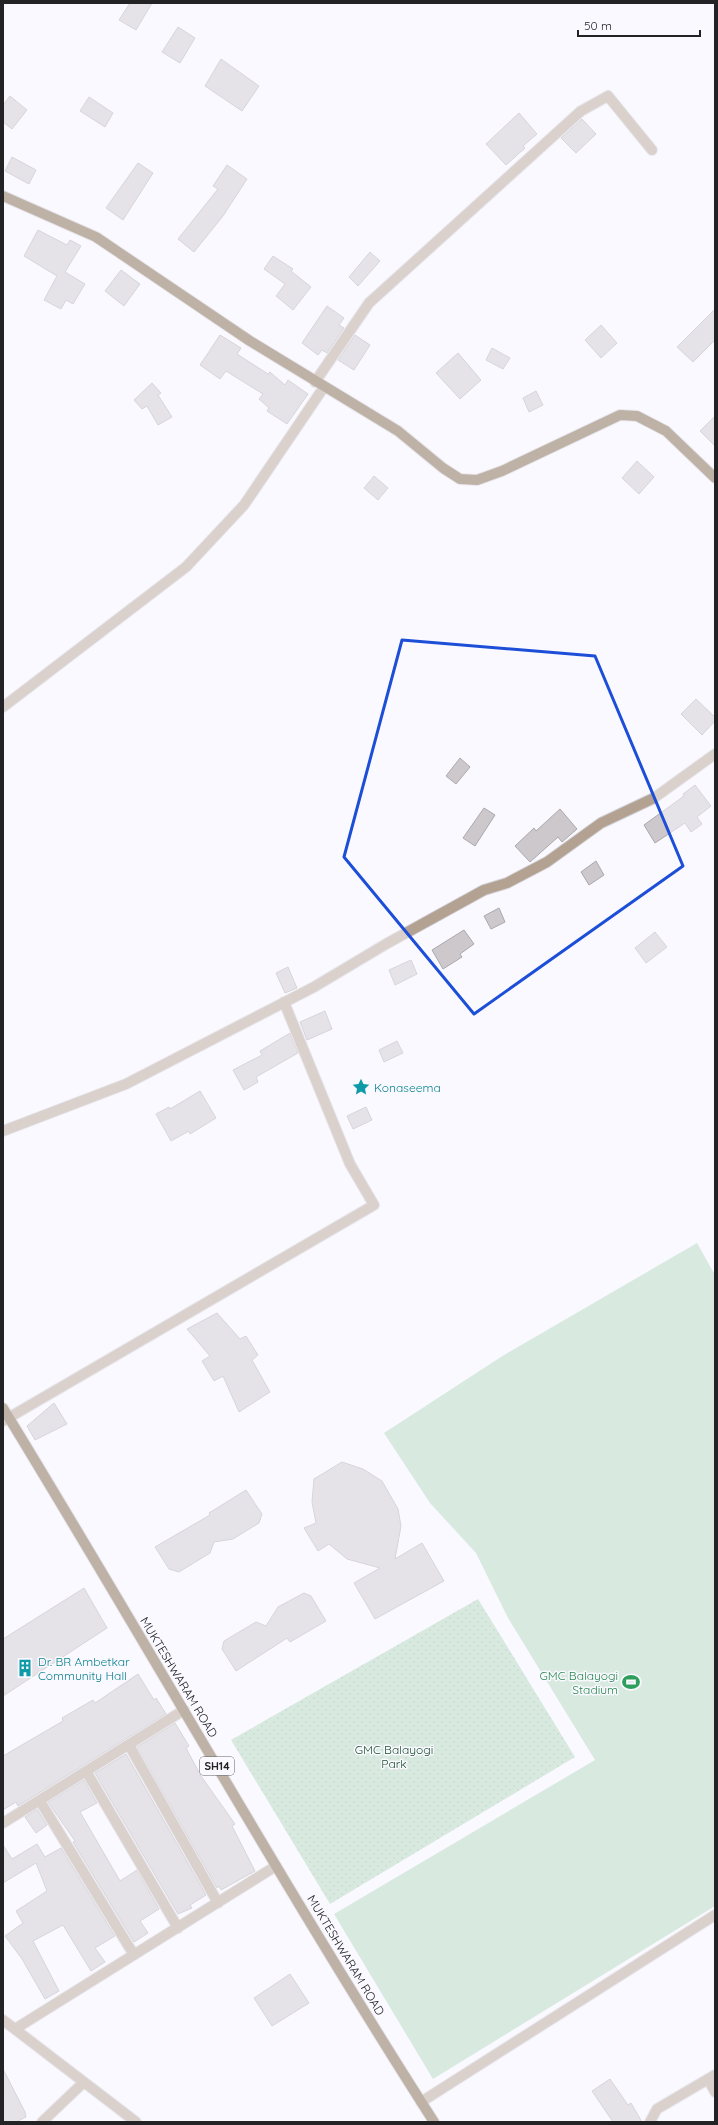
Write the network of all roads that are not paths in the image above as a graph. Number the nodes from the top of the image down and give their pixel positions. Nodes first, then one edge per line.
1 (652, 150) dead end
2 (3, 196) edge
3 (319, 385) junction
4 (715, 478) edge
5 (3, 707) edge
6 (715, 754) edge
7 (284, 1002) junction
8 (3, 1131) edge
9 (3, 1408) edge
10 (6, 1419) edge
11 (184, 1710) junction
12 (129, 1745) junction
13 (86, 1772) junction
14 (40, 1801) junction
15 (3, 1823) edge
16 (276, 1866) junction
17 (218, 1903) junction
18 (715, 1915) edge
19 (178, 1928) junction
20 (134, 1955) junction
21 (3, 2020) edge
22 (15, 2029) junction
23 (711, 2077) edge
24 (84, 2082) junction
25 (715, 2092) edge
26 (421, 2102) junction
27 (42, 2122) edge
28 (136, 2122) edge
29 (434, 2122) edge
30 (650, 2122) edge

1 - 3 street
2 - 3 main road
3 - 4 main road
3 - 5 street
6 - 7 street
7 - 8 street
7 - 10 street
9 - 10 main road, MUKTESHWARAM ROAD / SH14
10 - 11 main road, MUKTESHWARAM ROAD / SH14
11 - 12 street
11 - 16 main road, MUKTESHWARAM ROAD / SH14
12 - 13 street
12 - 17 street
13 - 14 street
13 - 19 street
14 - 15 street
14 - 20 street
16 - 17 street
16 - 26 main road, MUKTESHWARAM ROAD / SH14
17 - 19 street
18 - 26 street
19 - 20 street
20 - 22 street
21 - 22 street
22 - 24 street
23 - 25 street
23 - 30 street
24 - 27 street
24 - 28 street
26 - 29 main road, MUKTESHWARAM ROAD / SH14

